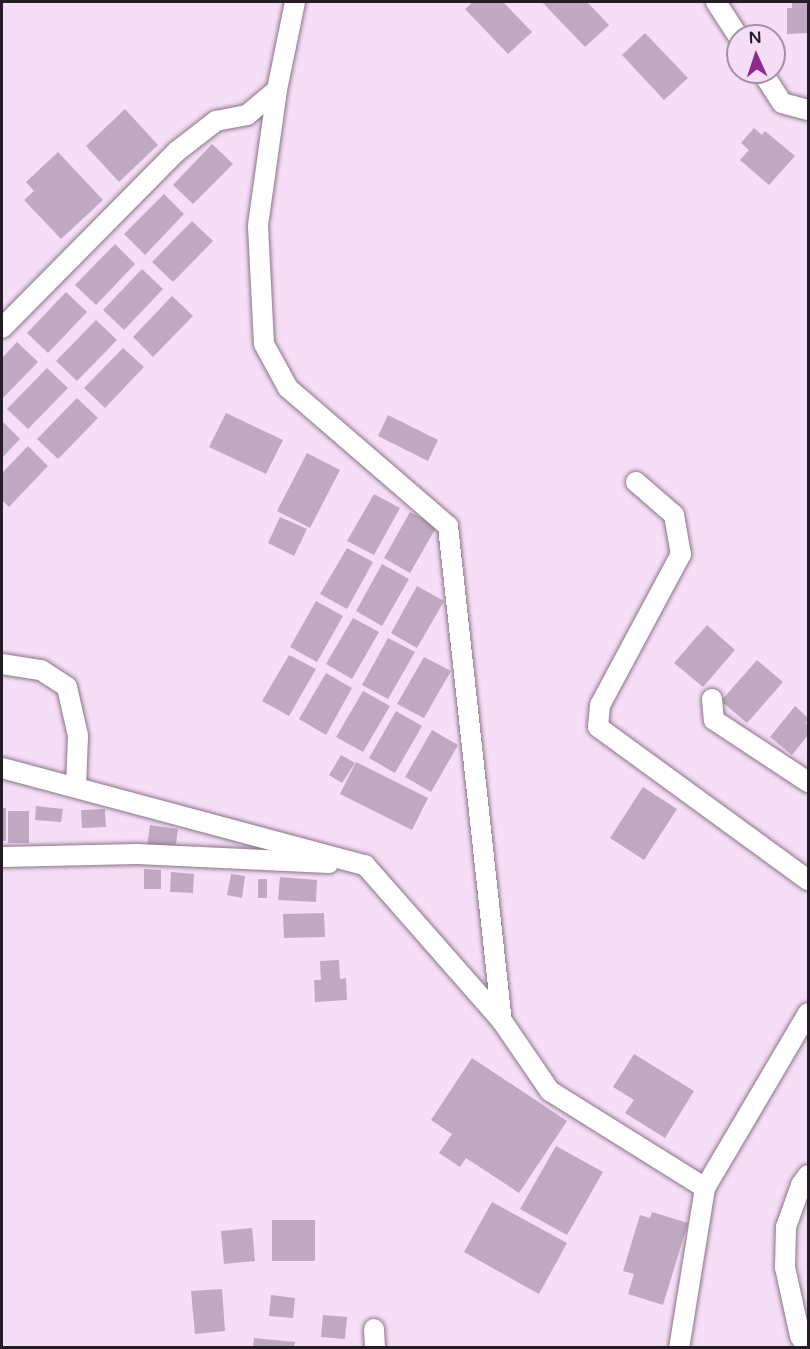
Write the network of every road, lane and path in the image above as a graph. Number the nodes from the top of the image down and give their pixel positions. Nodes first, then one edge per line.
1 (295, 2) edge
2 (716, 2) edge
3 (730, 24) edge
4 (770, 84) edge
5 (277, 90) junction
6 (808, 110) edge
7 (2, 328) edge
8 (636, 482) dead end
9 (2, 664) edge
10 (712, 699) dead end
11 (2, 768) edge
12 (808, 782) edge
13 (76, 787) junction
14 (2, 857) edge
15 (365, 865) junction
16 (808, 880) edge
17 (808, 1013) edge
18 (502, 1021) junction
19 (808, 1175) edge
20 (705, 1188) junction
21 (679, 1347) edge
22 (807, 1347) edge

1 - 5 street
2 - 3 street
4 - 6 street
5 - 7 street
5 - 18 street
8 - 16 street
9 - 13 street
10 - 12 street
11 - 13 street
13 - 15 street
14 - 15 street
15 - 18 street
17 - 20 street
18 - 20 street
19 - 22 street
20 - 21 street

